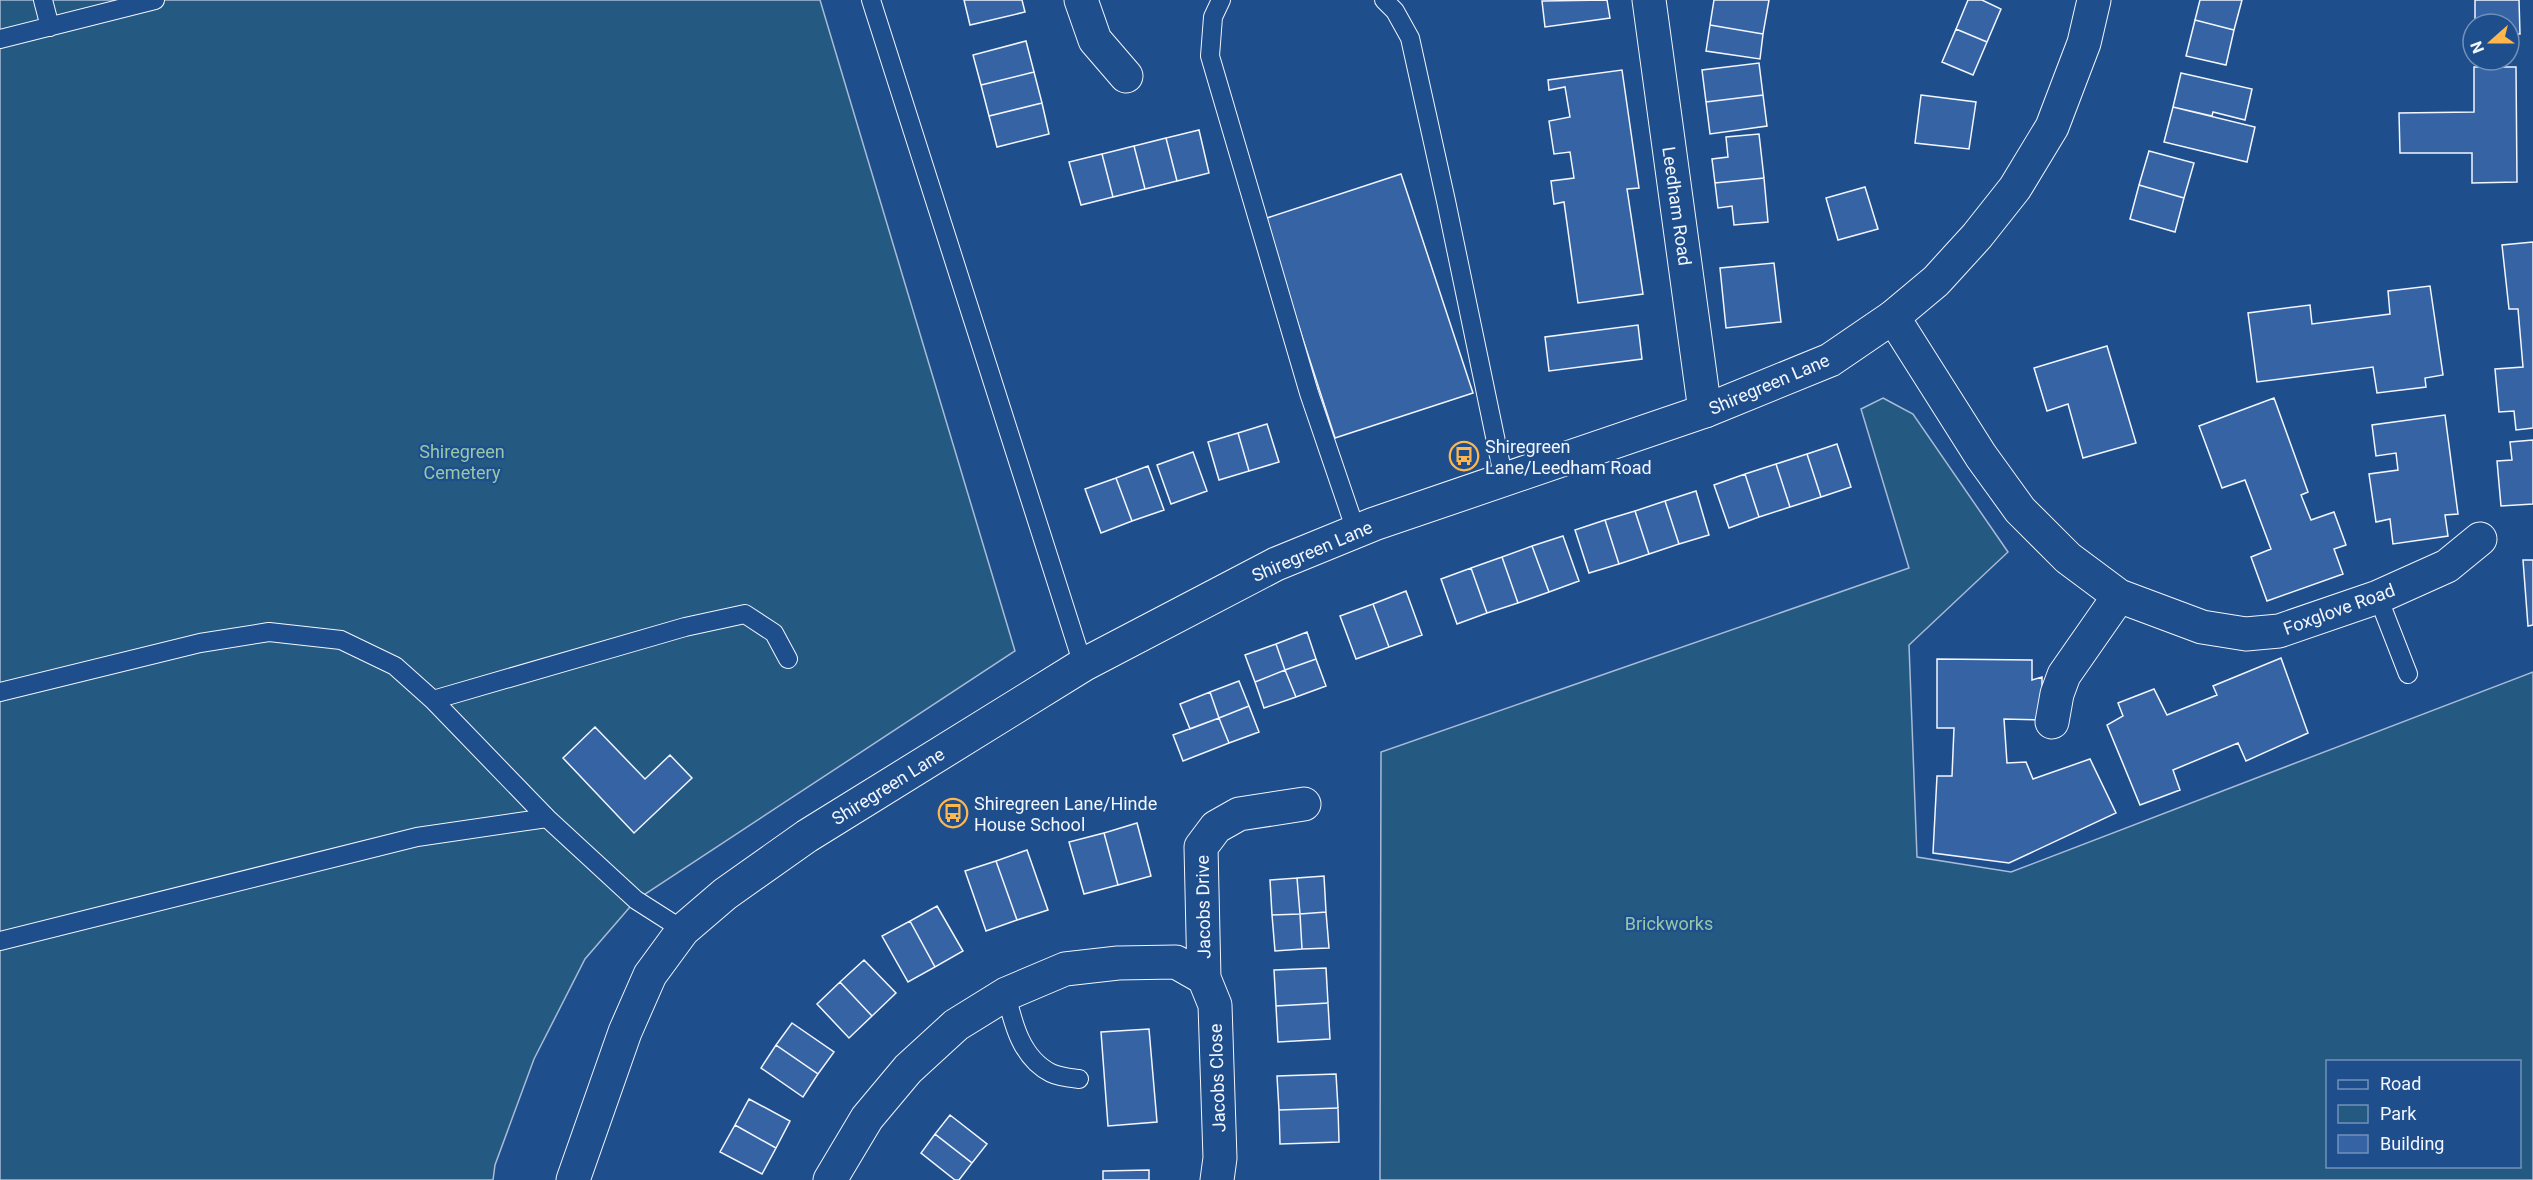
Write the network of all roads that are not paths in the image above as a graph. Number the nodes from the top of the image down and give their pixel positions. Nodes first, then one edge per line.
1 (43, 0) edge
2 (155, 0) edge
3 (872, 0) edge
4 (1081, 0) edge
5 (1221, 0) edge
6 (1384, 0) edge
7 (1649, 0) edge
8 (2094, 0) edge
9 (50, 27) junction
10 (0, 39) edge
11 (1126, 76) dead end
12 (1893, 317) junction
13 (1706, 411) junction
14 (1504, 480) junction
15 (1356, 531) junction
16 (2480, 539) dead end
17 (2119, 596) junction
18 (2378, 597) junction
19 (788, 659) dead end
20 (1083, 665) junction
21 (2408, 674) dead end
22 (0, 692) edge
23 (434, 700) junction
24 (2052, 722) dead end
25 (1304, 804) dead end
26 (547, 818) junction
27 (683, 930) junction
28 (0, 940) edge
29 (1204, 978) junction
30 (1006, 994) junction
31 (1079, 1079) dead end
32 (573, 1180) edge
33 (830, 1180) edge
34 (1217, 1180) edge

1 - 9 lane
2 - 9 lane
3 - 20 lane
4 - 11 street
5 - 15 lane
6 - 14 lane
7 - 13 street, Leedham Road
8 - 12 street, Shiregreen Lane
9 - 10 lane
12 - 13 street, Shiregreen Lane
12 - 17 street, Foxglove Road
13 - 14 street, Shiregreen Lane
14 - 15 street, Shiregreen Lane
15 - 20 street, Shiregreen Lane
16 - 18 street, Foxglove Road
17 - 18 street, Foxglove Road
17 - 24 street
18 - 21 lane
19 - 23 lane
20 - 27 street, Shiregreen Lane
22 - 23 lane
23 - 26 lane
25 - 29 street, Jacobs Drive
26 - 27 lane
26 - 28 lane
27 - 32 street, Shiregreen Lane
29 - 30 street, Jacobs Drive
29 - 34 street, Jacobs Close
30 - 31 lane
30 - 33 street, Jacobs Drive

